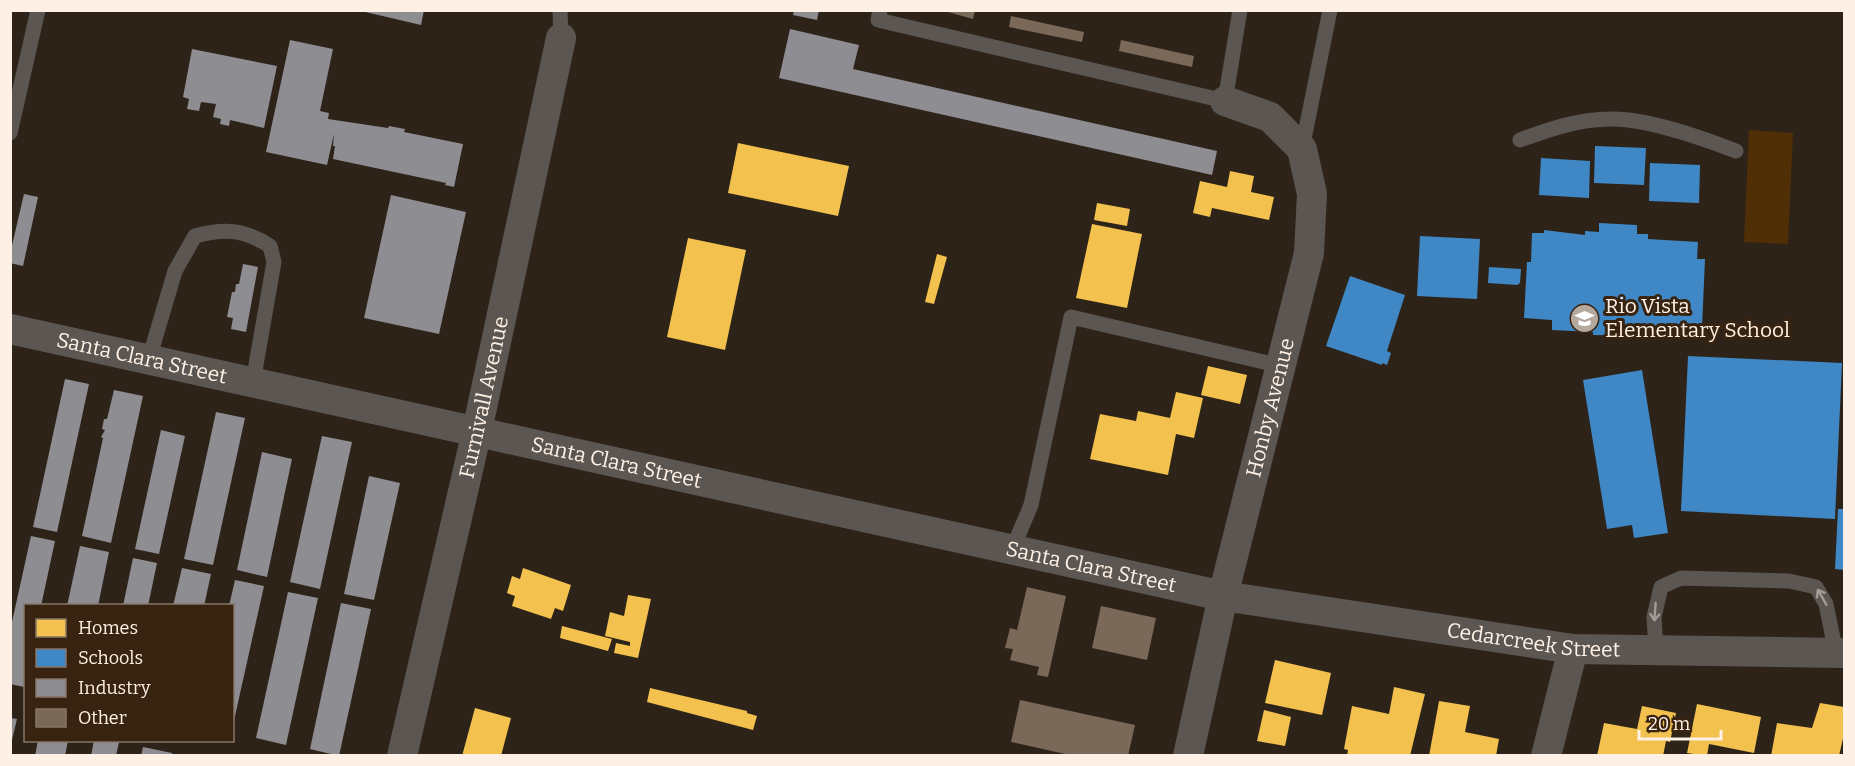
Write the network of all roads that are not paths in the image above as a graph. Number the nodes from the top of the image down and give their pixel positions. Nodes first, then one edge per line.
1 (38, 10) edge
2 (880, 10) edge
3 (1240, 10) edge
4 (1330, 10) edge
5 (561, 24) edge
6 (1225, 101) junction
7 (10, 133) edge
8 (1520, 140) dead end
9 (1302, 149) junction
10 (1736, 151) dead end
11 (10, 328) edge
12 (149, 359) junction
13 (1281, 366) junction
14 (253, 382) junction
15 (477, 431) junction
16 (1012, 550) junction
17 (1223, 596) junction
18 (1573, 649) junction
19 (1656, 650) junction
20 (1840, 653) edge
21 (402, 756) edge
22 (1188, 756) edge
23 (1546, 756) edge

1 - 7 lane
2 - 6 lane
3 - 6 lane
4 - 9 lane
5 - 15 street, Furnivall Avenue
6 - 9 street
8 - 10 lane
9 - 13 street, Honby Avenue
11 - 12 street, Santa Clara Street
12 - 14 street, Santa Clara Street
12 - 14 lane
13 - 16 lane
13 - 17 street, Honby Avenue
14 - 15 street, Santa Clara Street
15 - 16 street, Santa Clara Street
15 - 21 street, Furnivall Avenue
16 - 17 street, Santa Clara Street
17 - 18 street, Cedarcreek Street
17 - 22 street, Honby Avenue
18 - 19 street, Cedarcreek Street
18 - 23 street
19 - 20 street, Cedarcreek Street
20 -> 19 lane

